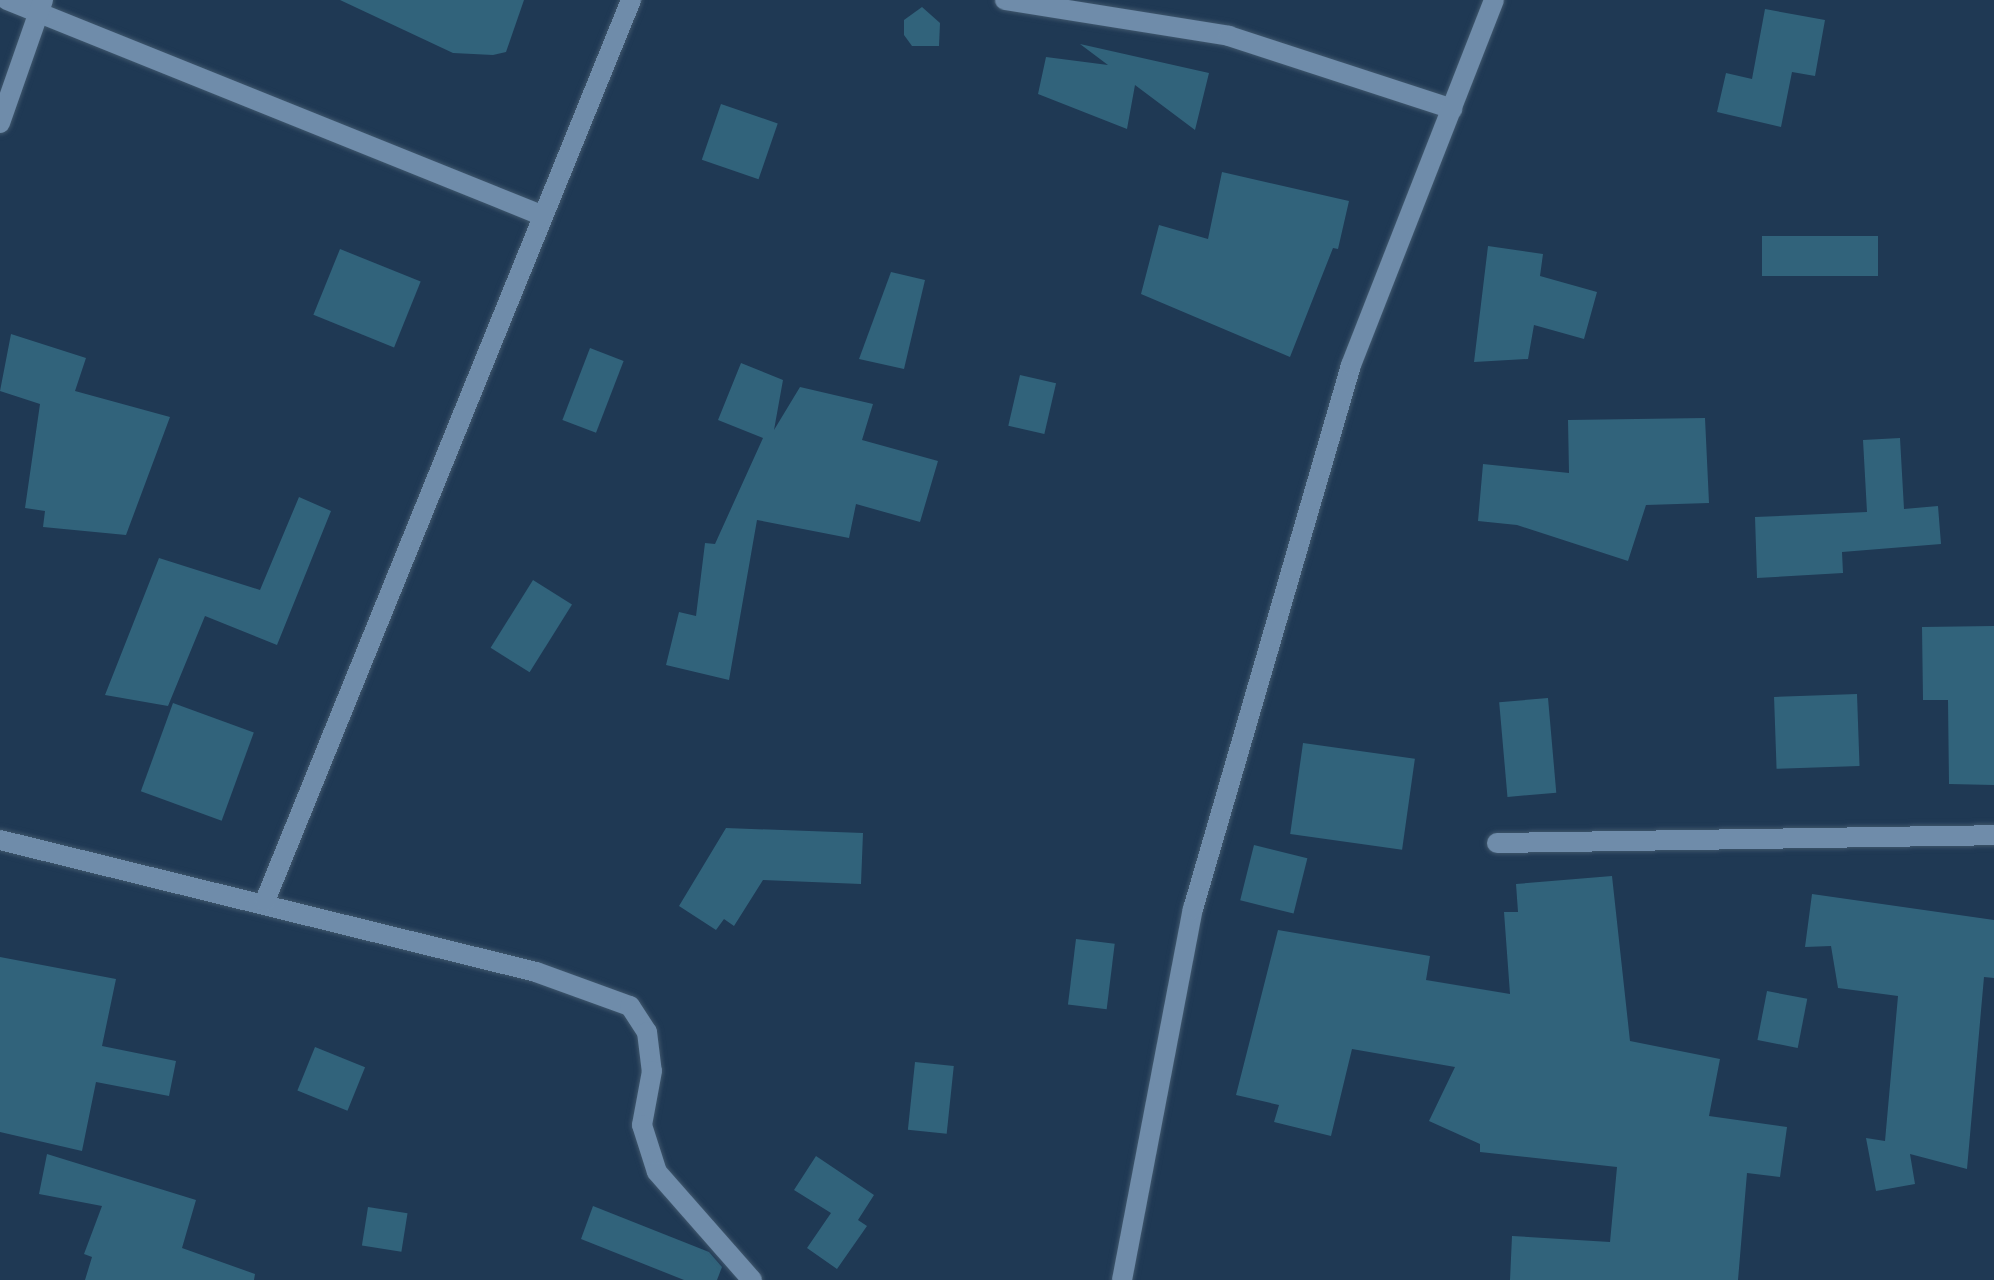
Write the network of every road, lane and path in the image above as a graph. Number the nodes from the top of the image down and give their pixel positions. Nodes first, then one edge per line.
1 (6, 0) edge
2 (632, 0) edge
3 (1006, 0) edge
4 (1494, 0) edge
5 (40, 7) edge
6 (1452, 108) junction
7 (0, 123) edge
8 (540, 215) junction
9 (1994, 835) edge
10 (0, 840) edge
11 (1496, 843) dead end
12 (265, 901) junction
13 (752, 1280) edge
14 (1122, 1280) edge

1 - 5 street
2 - 8 street
3 - 6 street
4 - 6 street
5 - 7 street
5 - 8 street
6 - 14 street
8 - 12 street
9 - 11 street
10 - 12 street
12 - 13 street

